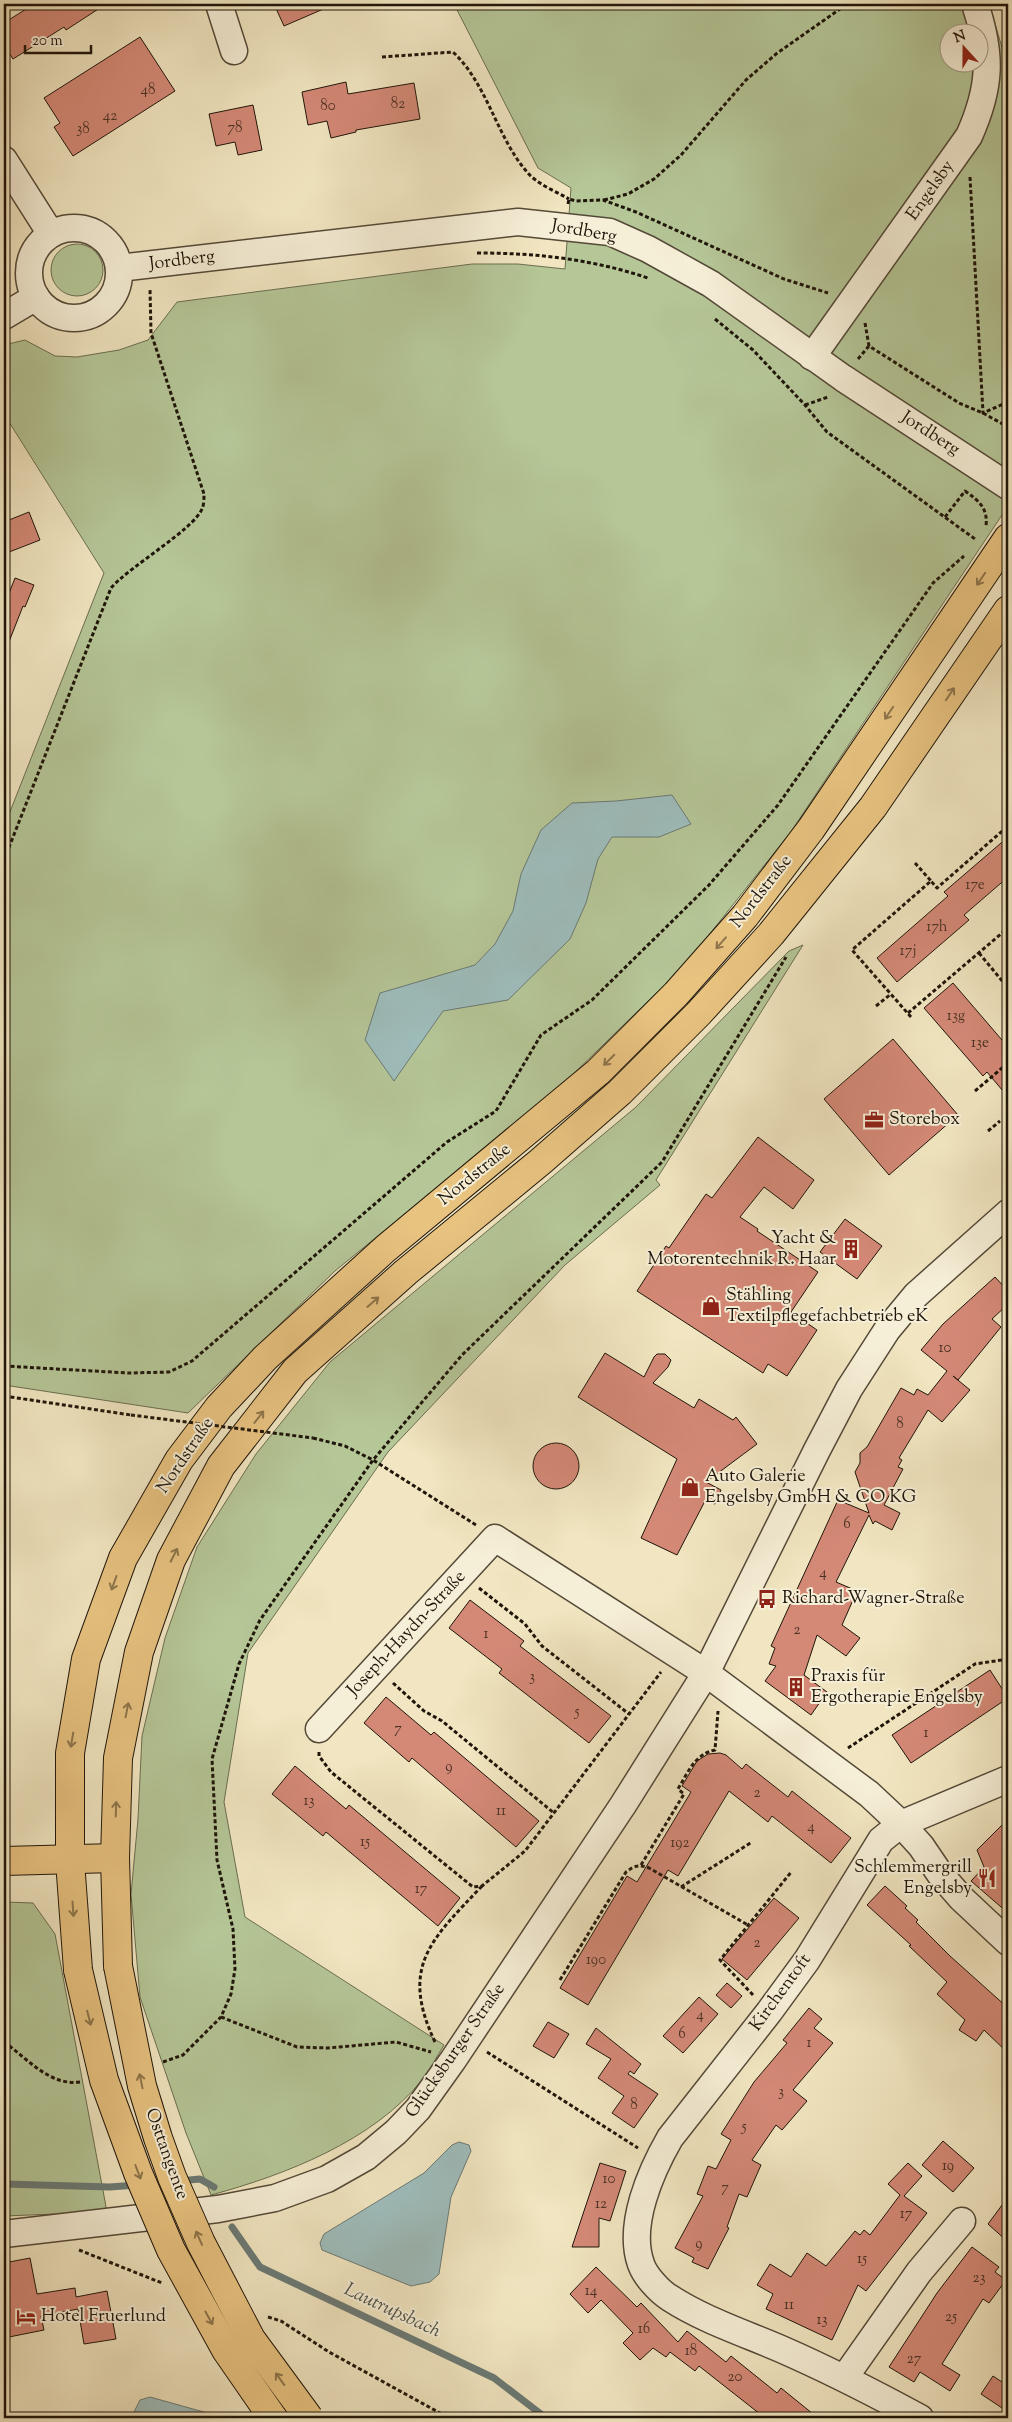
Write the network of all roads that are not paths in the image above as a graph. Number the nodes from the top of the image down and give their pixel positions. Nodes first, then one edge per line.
1 (219, 4) edge
2 (975, 4) edge
3 (234, 51) dead end
4 (4, 160) edge
5 (51, 234) junction
6 (117, 279) junction
7 (36, 297) junction
8 (4, 316) edge
9 (812, 357) junction
10 (1008, 486) edge
11 (996, 536) edge
12 (1008, 610) edge
13 (1008, 1213) edge
14 (706, 1673) junction
15 (319, 1729) road end
16 (1008, 1779) edge
17 (901, 1824) junction
18 (115, 1858) junction
19 (4, 1861) edge
20 (70, 1861) junction
21 (1008, 1942) edge
22 (962, 2221) dead end
23 (4, 2234) edge
24 (845, 2377) junction
25 (273, 2418) edge
26 (309, 2418) edge
27 (920, 2418) edge

1 - 3 street
2 - 9 street, Engelsby
4 - 5 street
5 - 6 street
5 - 7 street
6 - 7 street
6 - 9 street, Jordberg
7 - 8 street
9 - 10 street, Jordberg
11 -> 20 main road, Nordstraße
18 -> 12 main road, Nordstraße
13 - 14 street, Glücksburger Straße
14 - 15 street, Joseph-Haydn-Straße
14 - 17 street
14 - 23 street, Glücksburger Straße
16 - 17 street, Kirchentoft
17 - 21 street
17 - 24 street, Kirchentoft
18 - 20 main road
26 -> 18 main road, Osttangente, bridge
19 - 20 main road
20 -> 25 main road, Osttangente, bridge
22 - 24 street
24 - 27 street, Kirchentoft

